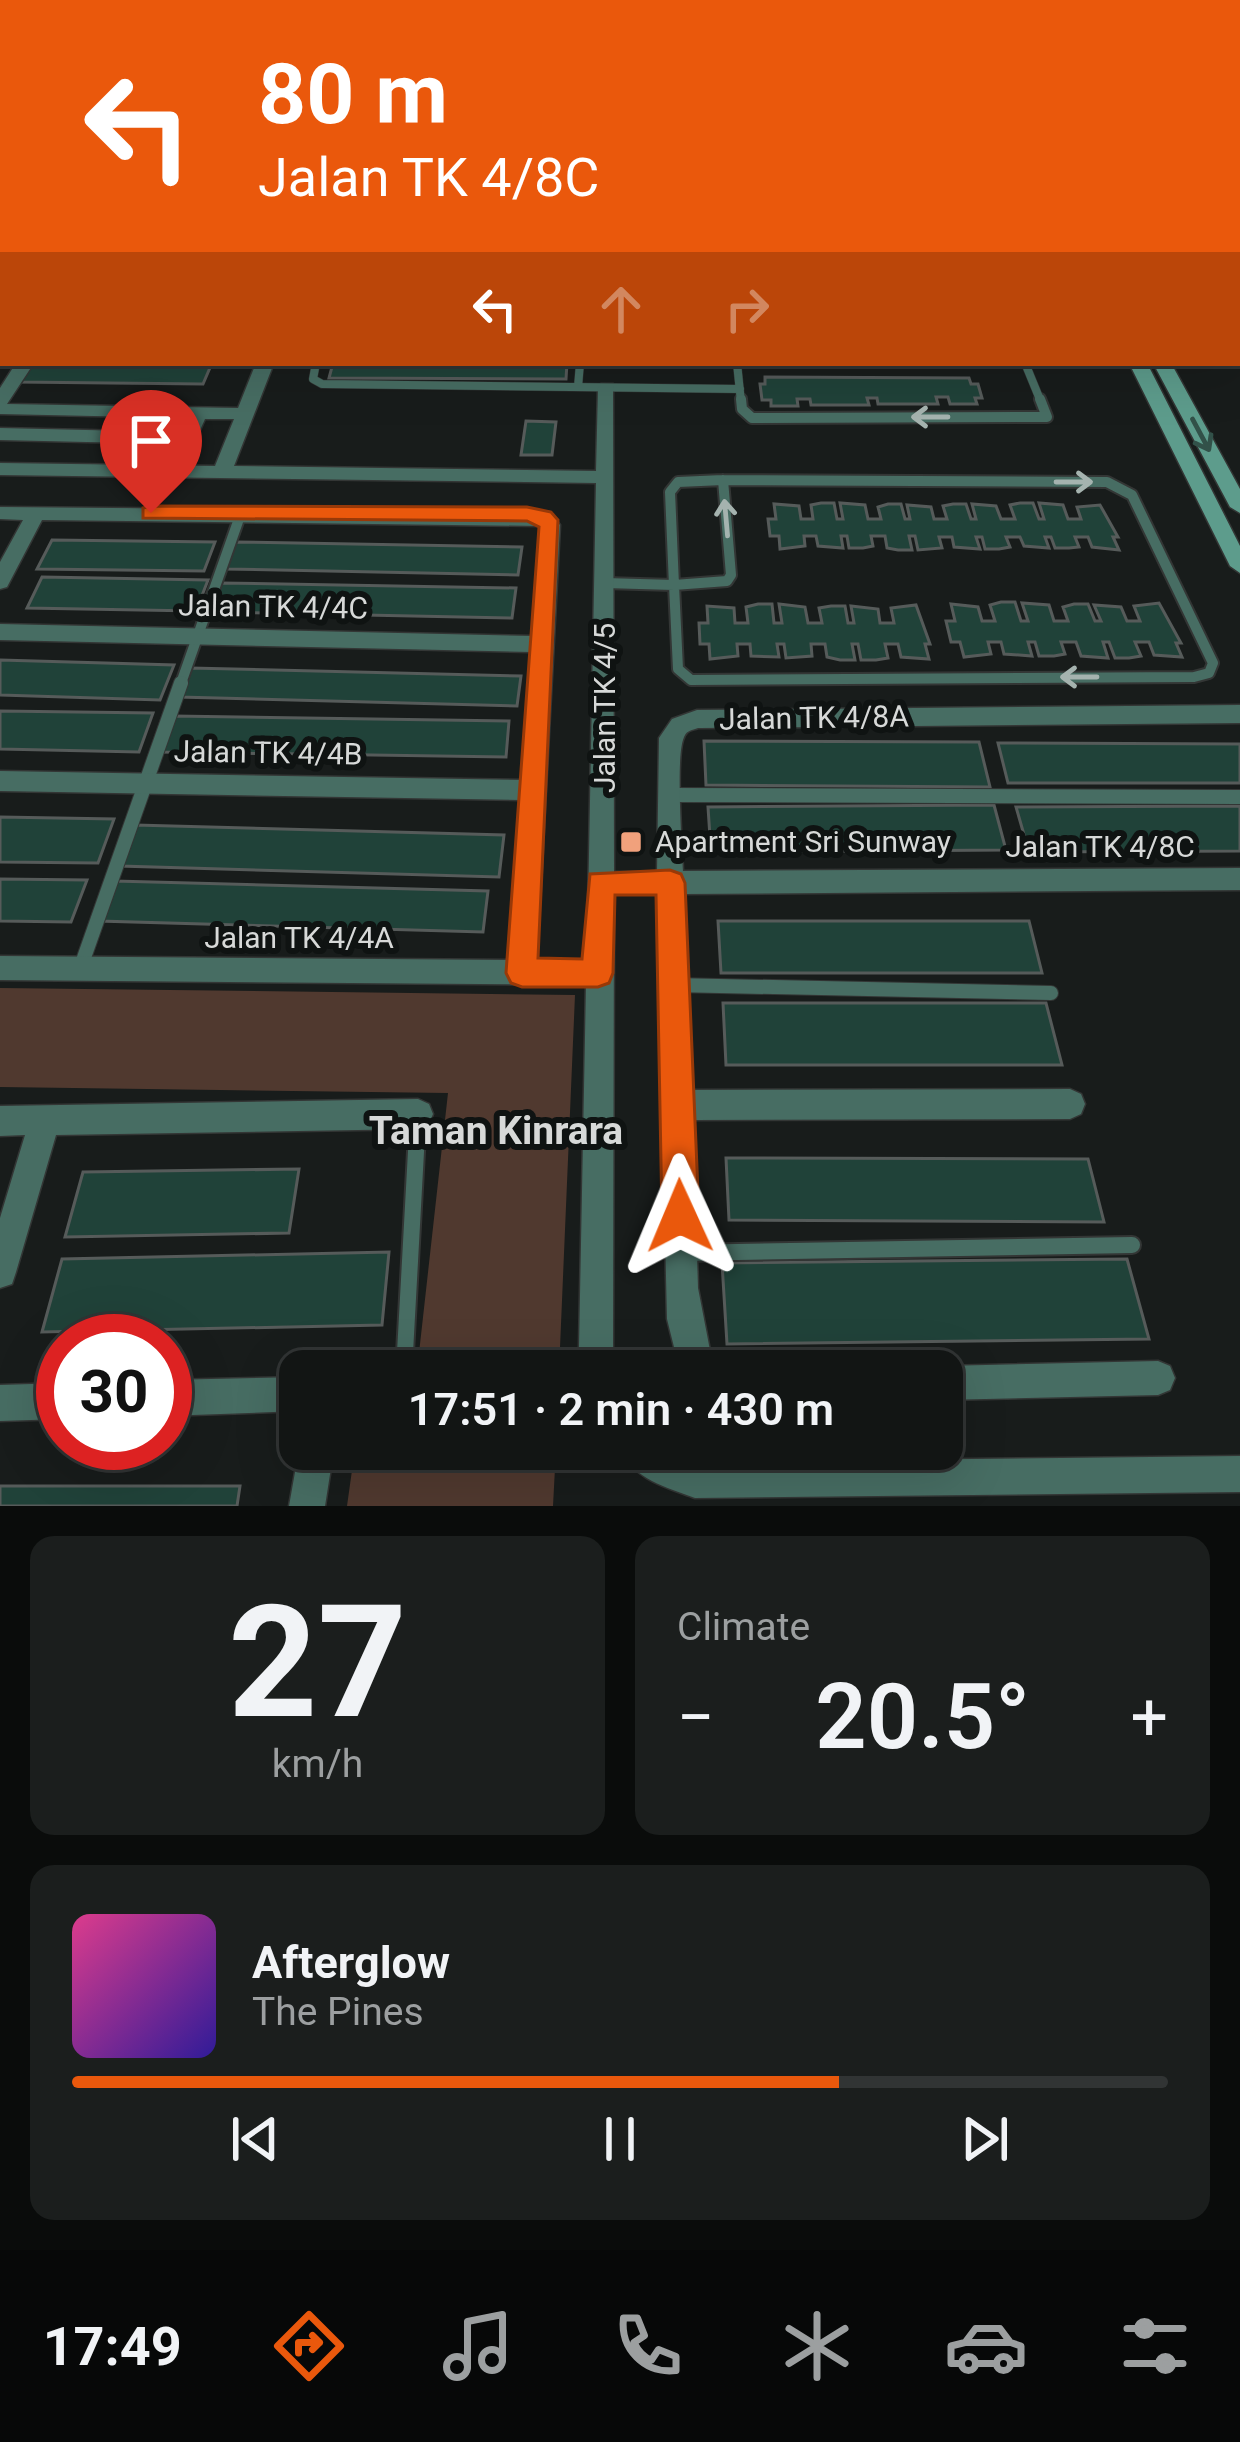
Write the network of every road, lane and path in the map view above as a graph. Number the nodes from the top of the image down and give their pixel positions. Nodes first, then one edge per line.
1 (23, 366) edge
2 (264, 366) edge
3 (315, 366) edge
4 (580, 366) edge
5 (737, 366) edge
6 (1026, 366) edge
7 (1140, 366) edge
8 (1164, 366) edge
9 (578, 387) junction
10 (608, 388) junction
11 (740, 388) junction
12 (0, 405) edge
13 (198, 413) junction
14 (245, 414) junction
15 (0, 434) edge
16 (0, 469) edge
17 (222, 472) junction
18 (605, 477) junction
19 (723, 480) junction
20 (1240, 507) edge
21 (0, 513) edge
22 (36, 513) junction
23 (241, 513) junction
24 (1240, 566) edge
25 (0, 582) edge
26 (674, 583) junction
27 (605, 584) junction
28 (0, 632) edge
29 (196, 635) junction
30 (545, 644) junction
31 (1240, 714) edge
32 (0, 781) edge
33 (144, 784) junction
34 (535, 790) junction
35 (668, 795) junction
36 (1240, 797) edge
37 (1240, 879) edge
38 (601, 883) junction
39 (670, 883) junction
40 (0, 968) edge
41 (80, 969) junction
42 (522, 973) junction
43 (598, 973) junction
44 (674, 986) junction
45 (1051, 993) dead end
46 (1070, 1104) dead end
47 (678, 1105) junction
48 (418, 1114) joint
49 (45, 1120) junction
50 (0, 1121) edge
51 (1132, 1245) dead end
52 (681, 1253) junction
53 (0, 1272) edge
54 (405, 1350) edge
55 (597, 1350) edge
56 (688, 1350) edge
57 (1158, 1378) dead end
58 (963, 1383) edge
59 (279, 1395) edge
60 (192, 1397) edge
61 (36, 1401) edge
62 (0, 1402) edge
63 (313, 1470) edge
64 (668, 1470) edge
65 (1240, 1474) edge
66 (307, 1506) edge

1 - 12 street
2 - 14 street
3 - 9 lane
4 - 9 lane
5 - 11 lane
6 -> 11 lane
7 - 24 main road
8 -> 20 main road
9 - 10 lane
10 - 11 lane
10 - 18 street, Jalan TK 4/5
12 - 13 street
13 - 14 street
13 - 15 street
14 - 17 street
16 - 17 street
17 - 18 street
18 - 27 street, Jalan TK 4/5
19 - 26 lane
26 -> 19 lane
19 -> 26 lane
21 - 22 street
22 - 23 street
22 - 25 street
23 - 29 lane
23 - 30 street
26 - 27 lane
27 - 38 street, Jalan TK 4/5
28 - 29 street, Jalan TK 4/4C
29 - 30 street, Jalan TK 4/4C
29 - 33 lane
30 - 34 street
31 - 35 street, Jalan TK 4/8A
32 - 33 street, Jalan TK 4/4B
33 - 34 street, Jalan TK 4/4B
33 - 41 lane
34 - 42 street
35 - 36 lane
35 - 39 street, Jalan TK 4/8A
37 - 39 street, Jalan TK 4/8C
38 - 39 street, Jalan TK 4/8C
38 - 43 street, Jalan TK 4/5
39 - 44 street, Jalan TK 4/8A
40 - 41 street, Jalan TK 4/4A
41 - 42 street, Jalan TK 4/4A
42 - 43 street, Jalan TK 4/4A
43 - 55 street, Jalan TK 4/5
44 - 45 lane
44 - 47 street, Jalan TK 4/8A
46 - 47 street
47 - 52 street, Jalan TK 4/8A
48 - 49 street
48 - 54 lane
49 - 50 street
49 - 53 street
51 - 52 lane
52 - 56 street, Jalan TK 4/8A
57 - 58 street
59 - 60 street
61 - 62 street
63 - 66 street
64 - 65 street

